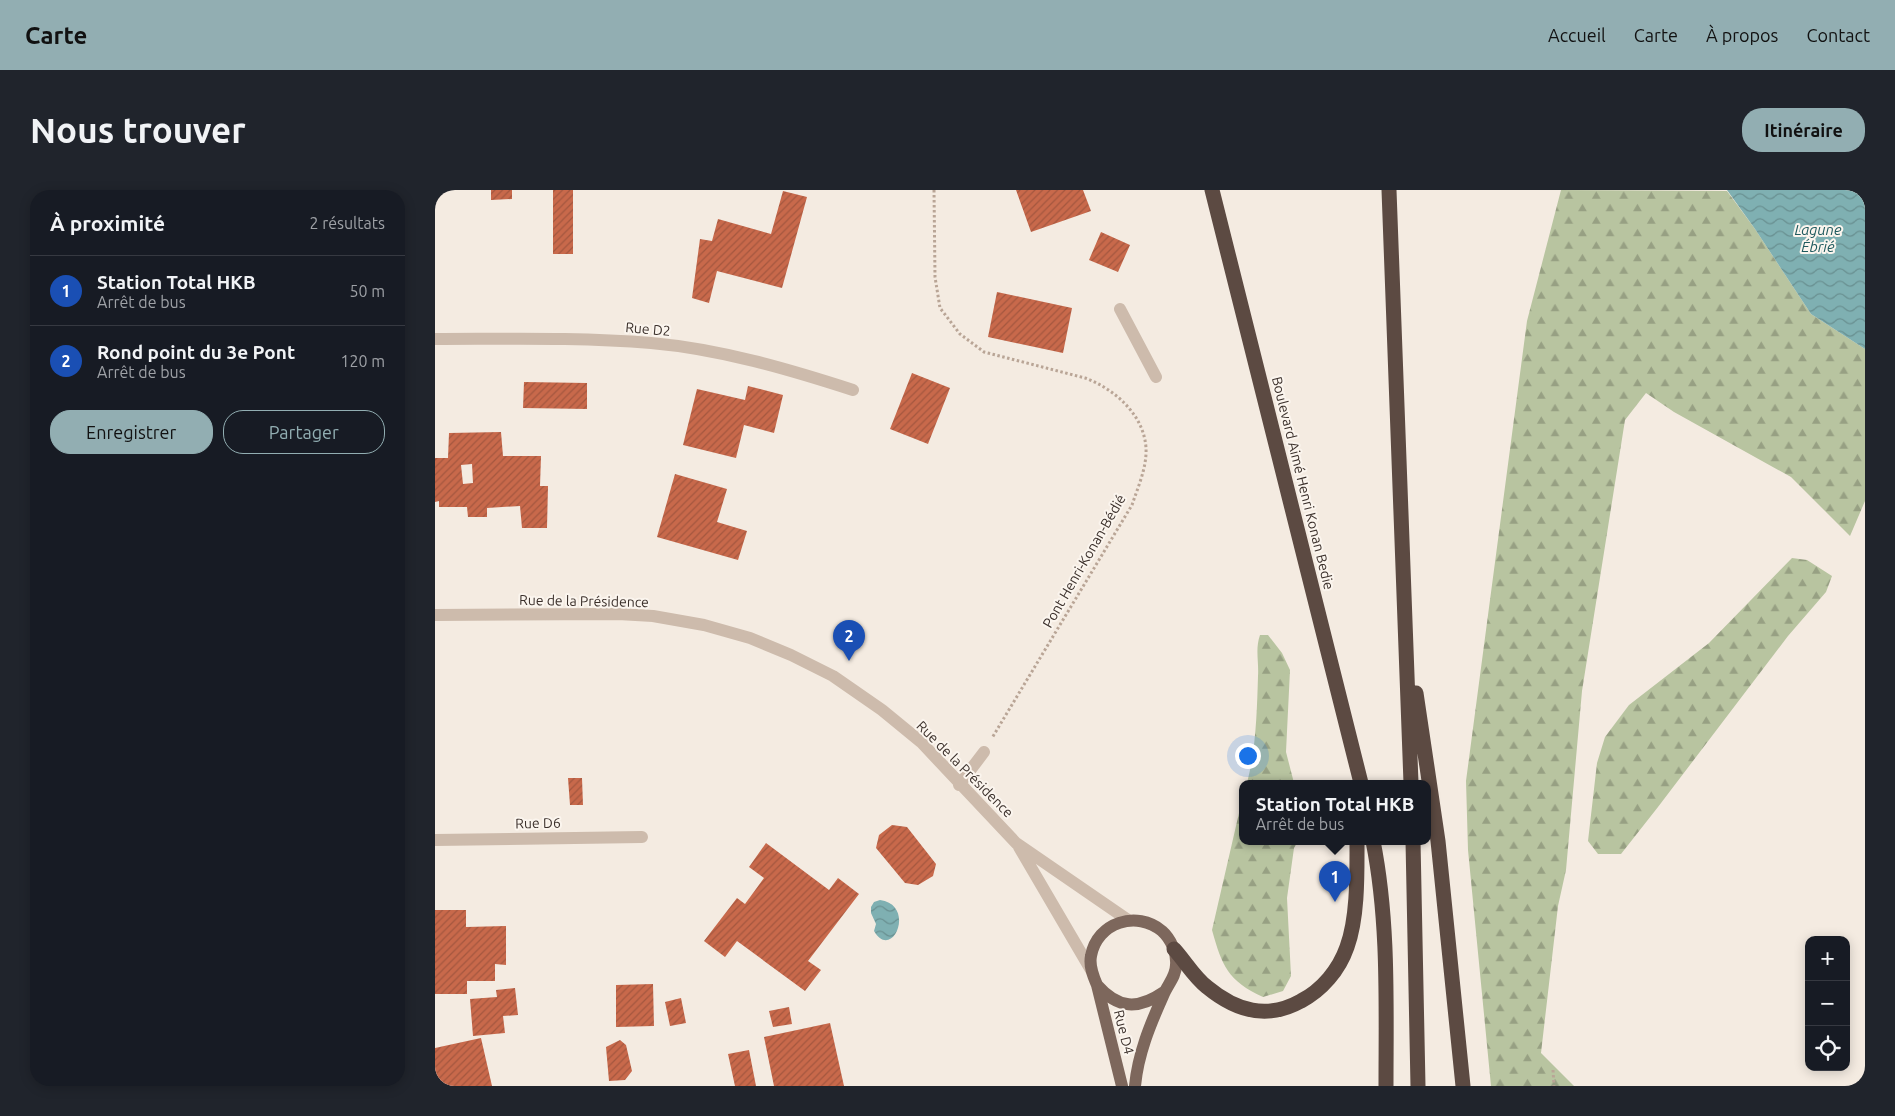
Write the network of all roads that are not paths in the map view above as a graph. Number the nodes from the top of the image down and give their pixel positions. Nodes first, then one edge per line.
1 (1212, 190) edge
2 (1389, 190) edge
3 (1120, 309) dead end
4 (435, 339) edge
5 (1156, 378) dead end
6 (853, 390) dead end
7 (435, 615) edge
8 (1406, 623) junction
9 (1351, 742) junction
10 (984, 752) road end
11 (1353, 780) edge
12 (1360, 780) edge
13 (1411, 780) edge
14 (1429, 780) edge
15 (959, 785) junction
16 (1431, 793) edge
17 (642, 836) dead end
18 (435, 840) edge
19 (1016, 843) junction
20 (1357, 845) edge
21 (1374, 845) edge
22 (1413, 845) edge
23 (1128, 920) junction
24 (1174, 949) junction
25 (1091, 970) junction
26 (1097, 985) junction
27 (1164, 992) junction
28 (1122, 1086) edge
29 (1135, 1086) edge
30 (1386, 1086) edge
31 (1419, 1086) edge
32 (1463, 1086) edge

1 - 9 highway, Boulevard Aimé Henri Konan Bedie
2 - 8 highway
3 - 5 street
4 - 6 street, Rue D2
7 - 15 street, Rue de la Présidence
8 - 13 highway
8 - 14 highway
9 - 11 highway
9 - 12 highway, Boulevard Aimé Henri Konan Bedie
10 - 15 street
15 - 19 street, Rue de la Présidence
16 - 32 highway
17 - 18 street, Rue D6
19 - 23 street, Rue de la Présidence
19 - 25 street, Rue de la Présidence
20 - 24 highway
21 - 30 highway
22 - 31 highway
23 - 24 main road
23 - 25 main road, Rue D4
24 - 27 main road, Rue D4
25 - 26 main road, Rue D4
26 - 27 main road, Rue D4
26 - 28 main road, Rue D4
27 - 29 main road, Rue D4

